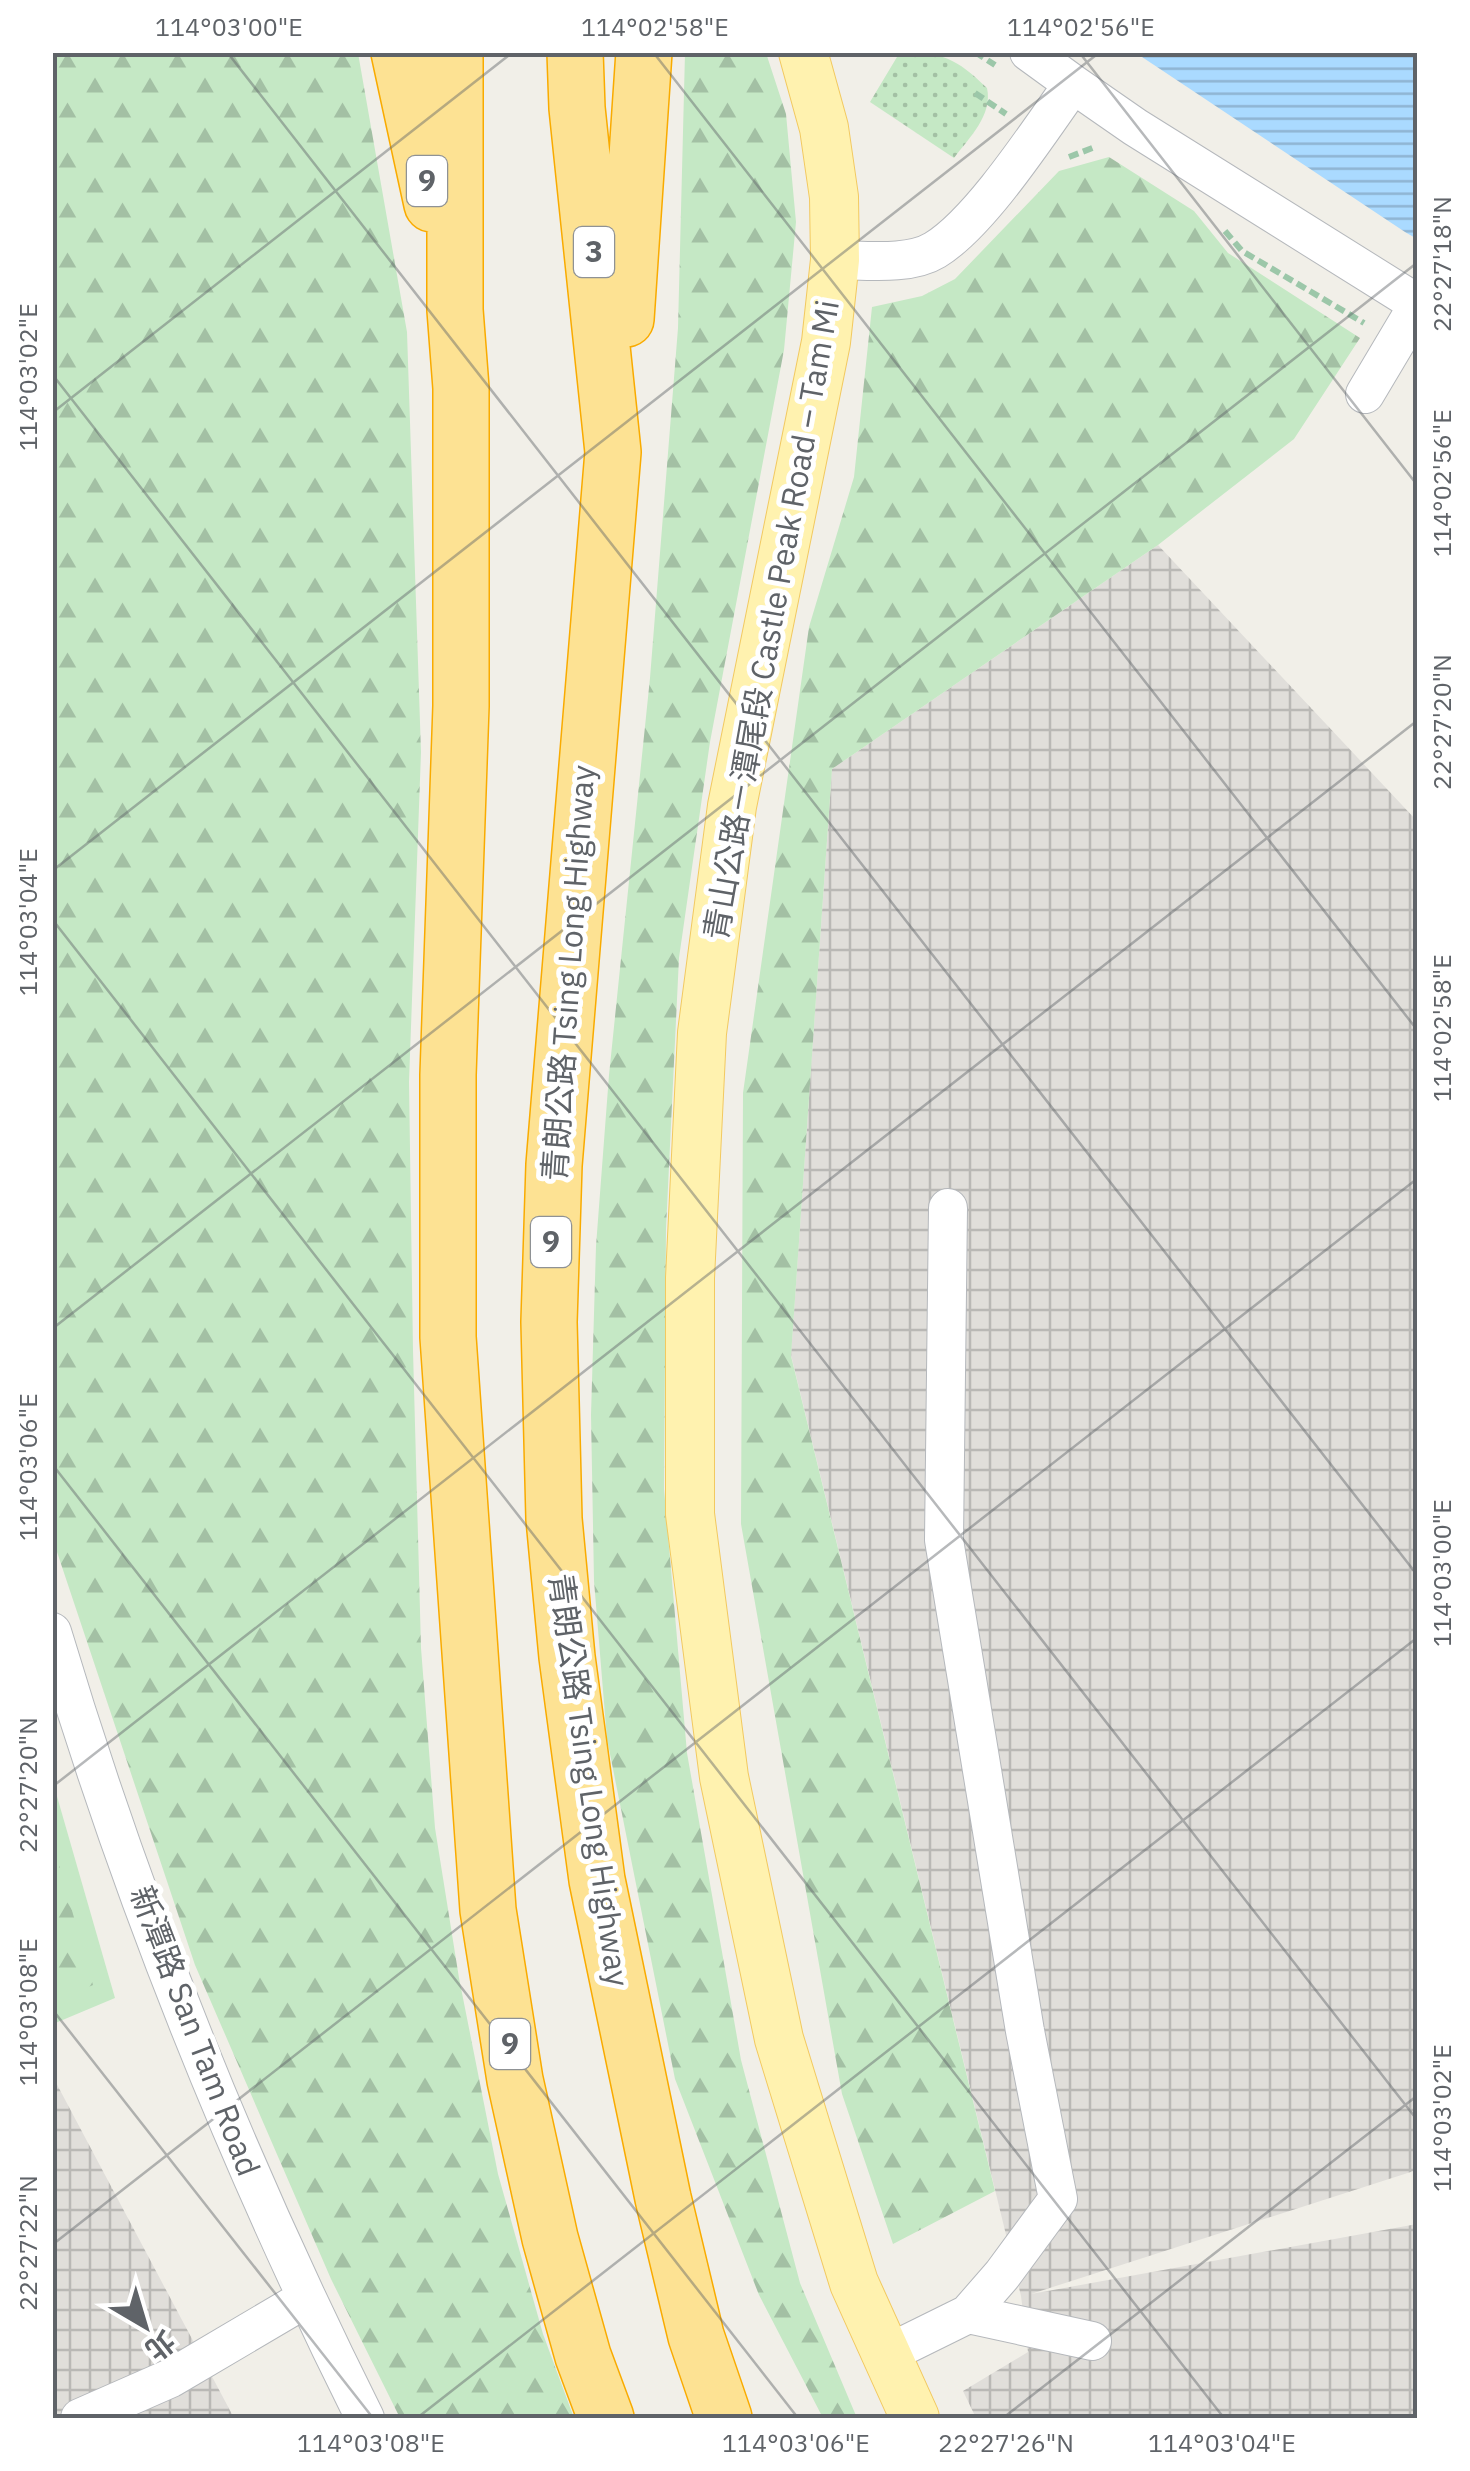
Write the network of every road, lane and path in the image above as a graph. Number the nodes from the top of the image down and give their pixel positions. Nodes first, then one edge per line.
1 (399, 52) edge
2 (455, 52) edge
3 (575, 52) edge
4 (644, 52) edge
5 (803, 52) edge
6 (1029, 52) edge
7 (1073, 84) junction
8 (975, 94) dead end
9 (1007, 114) dead end
10 (835, 260) junction
11 (1418, 304) edge
12 (455, 310) junction
13 (1365, 394) dead end
14 (613, 452) junction
15 (948, 1208) dead end
16 (52, 1632) edge
17 (305, 2299) junction
18 (968, 2314) junction
19 (1092, 2341) dead end
20 (887, 2354) junction
21 (80, 2418) edge
22 (366, 2418) edge
23 (606, 2418) edge
24 (724, 2418) edge
25 (915, 2418) edge

1 - 12 highway, 9
2 - 12 highway
3 - 14 highway, 青朗公路 Tsing Long Highway / 3
4 - 14 highway, 9
5 - 10 main road, 青山公路－潭尾段 Castle Peak Road – Tam Mi
6 - 7 street
7 - 10 street
7 - 11 street
8 - 9 path
10 - 20 main road, 青山公路－潭尾段 Castle Peak Road – Tam Mi
11 - 13 street
12 - 23 highway, 9
14 - 24 highway, 青朗公路 Tsing Long Highway / 9
15 - 18 street
16 - 17 street, 新潭路 San Tam Road
17 - 21 street
17 - 22 street, 新潭路 San Tam Road
18 - 19 street
18 - 20 street
20 - 25 main road, 青山公路－潭尾段 Castle Peak Road – Tam Mi

